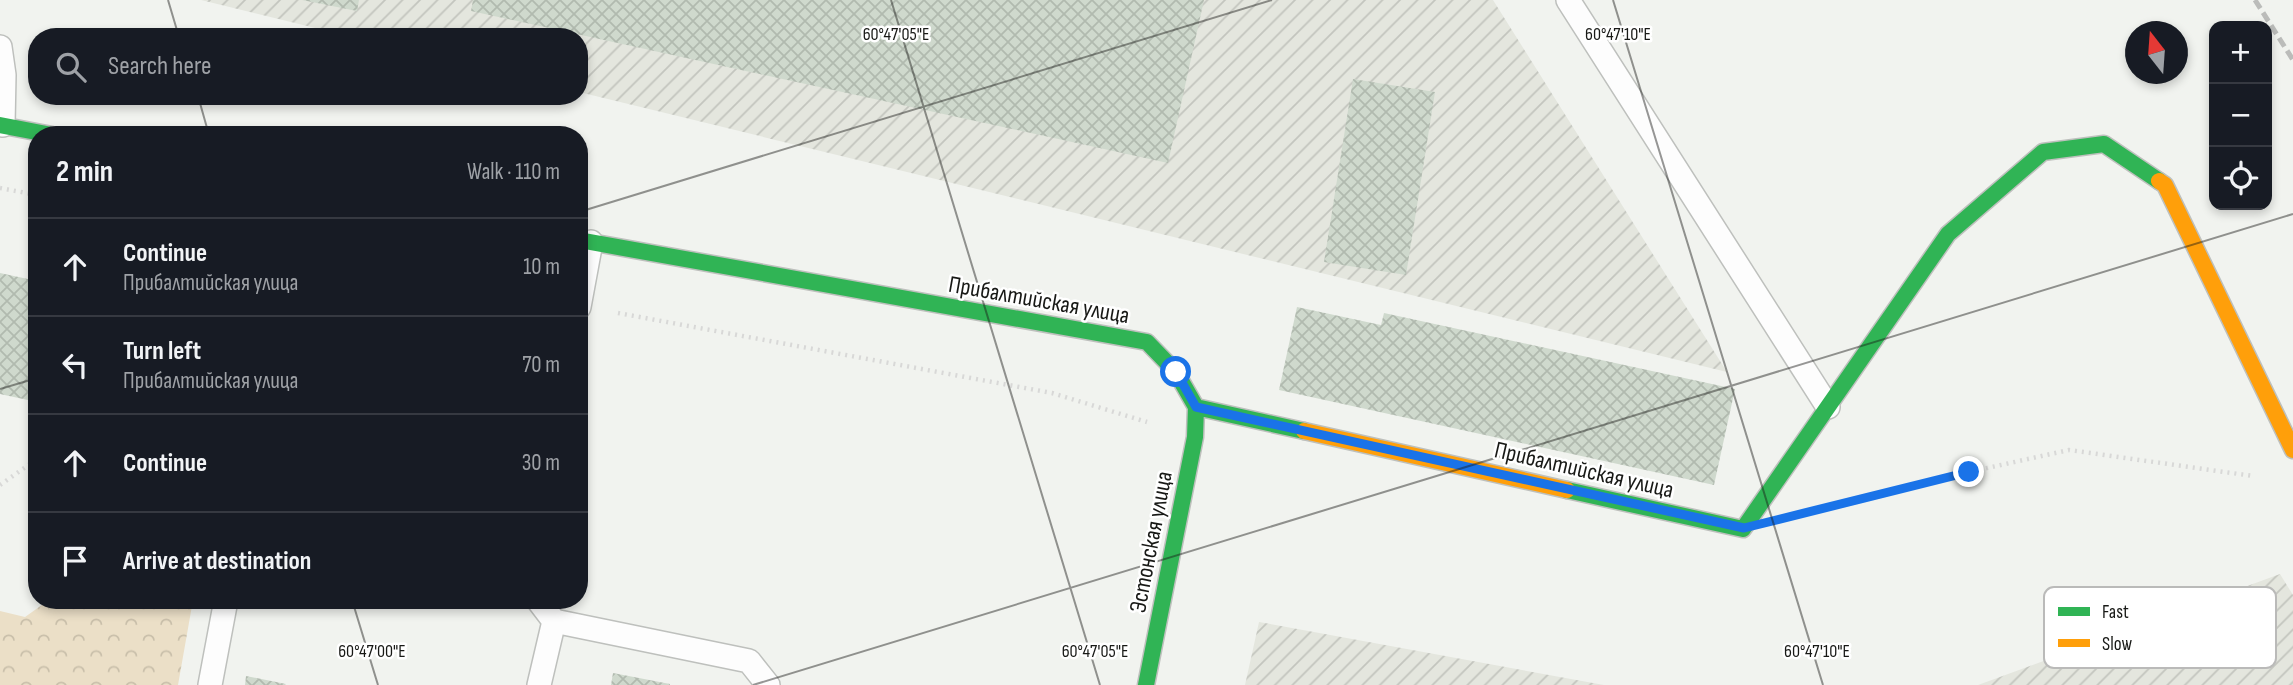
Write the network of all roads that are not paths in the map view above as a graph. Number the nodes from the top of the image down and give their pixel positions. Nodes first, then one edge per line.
1 (1567, 0) edge
2 (0, 47) edge
3 (2, 125) edge
4 (28, 130) edge
5 (588, 242) edge
6 (1196, 407) junction
7 (1828, 407) junction
8 (2293, 450) edge
9 (224, 609) edge
10 (545, 609) edge
11 (554, 621) junction
12 (210, 685) edge
13 (539, 685) edge
14 (768, 685) edge
15 (1146, 685) edge

1 - 7 lane
2 - 3 lane
3 - 4 street
5 - 6 street, Прибалтийская улица
6 - 7 street, Прибалтийская улица
6 - 15 street, Эстонская улица
7 - 8 street
9 - 12 lane
10 - 11 lane
11 - 13 lane
11 - 14 lane

